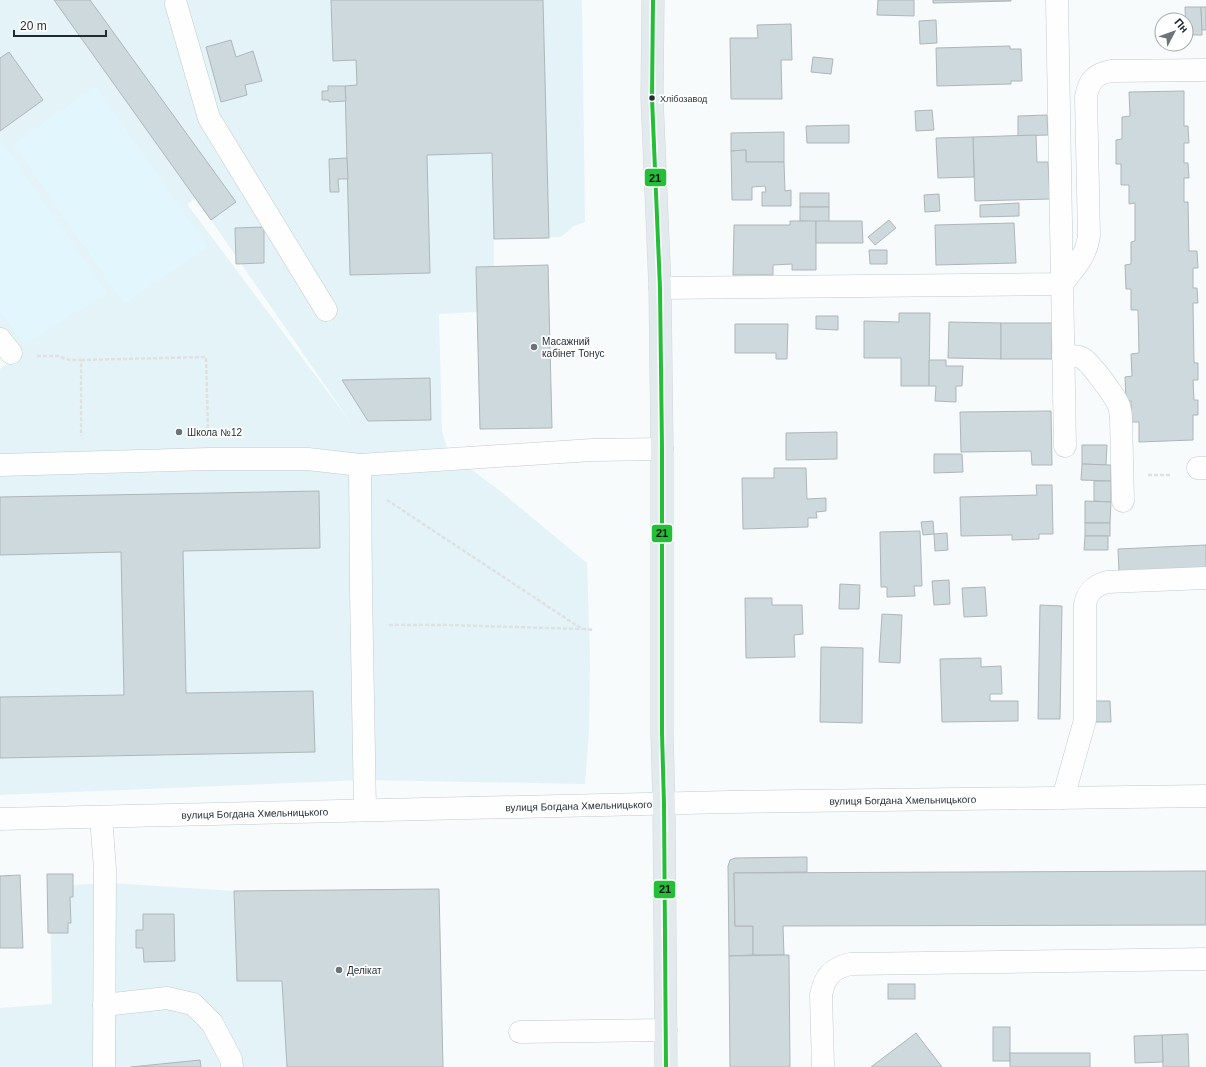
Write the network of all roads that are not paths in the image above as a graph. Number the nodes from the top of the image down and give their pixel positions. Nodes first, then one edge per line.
1 (653, 0) edge
2 (1056, 0) edge
3 (174, 1) edge
4 (1206, 70) edge
5 (1062, 284) junction
6 (660, 288) junction
7 (326, 310) dead end
8 (1063, 356) junction
9 (1064, 446) dead end
10 (662, 449) junction
11 (0, 465) edge
12 (360, 473) junction
13 (1123, 501) dead end
14 (1206, 578) edge
15 (1206, 796) edge
16 (1063, 798) junction
17 (664, 804) junction
18 (365, 810) junction
19 (101, 817) junction
20 (0, 819) edge
21 (1206, 959) edge
22 (104, 1005) junction
23 (666, 1030) junction
24 (520, 1032) dead end
25 (104, 1067) edge
26 (232, 1067) edge
27 (666, 1067) edge
28 (823, 1067) edge

1 - 6 main road
2 - 5 street
3 - 7 street
4 - 5 street
5 - 6 street
5 - 8 street
6 - 10 main road
8 - 9 street
8 - 13 street
10 - 12 street
10 - 17 main road
11 - 12 street
12 - 18 street
14 - 16 street
15 - 16 street, вулиця Богдана Хмельницького
16 - 17 street, вулиця Богдана Хмельницького
17 - 18 street, вулиця Богдана Хмельницького
17 - 23 main road
18 - 19 street, вулиця Богдана Хмельницького
19 - 20 street, вулиця Богдана Хмельницького
19 - 22 street
21 - 28 street
22 - 25 street
22 - 26 street
23 - 24 street
23 - 27 main road

